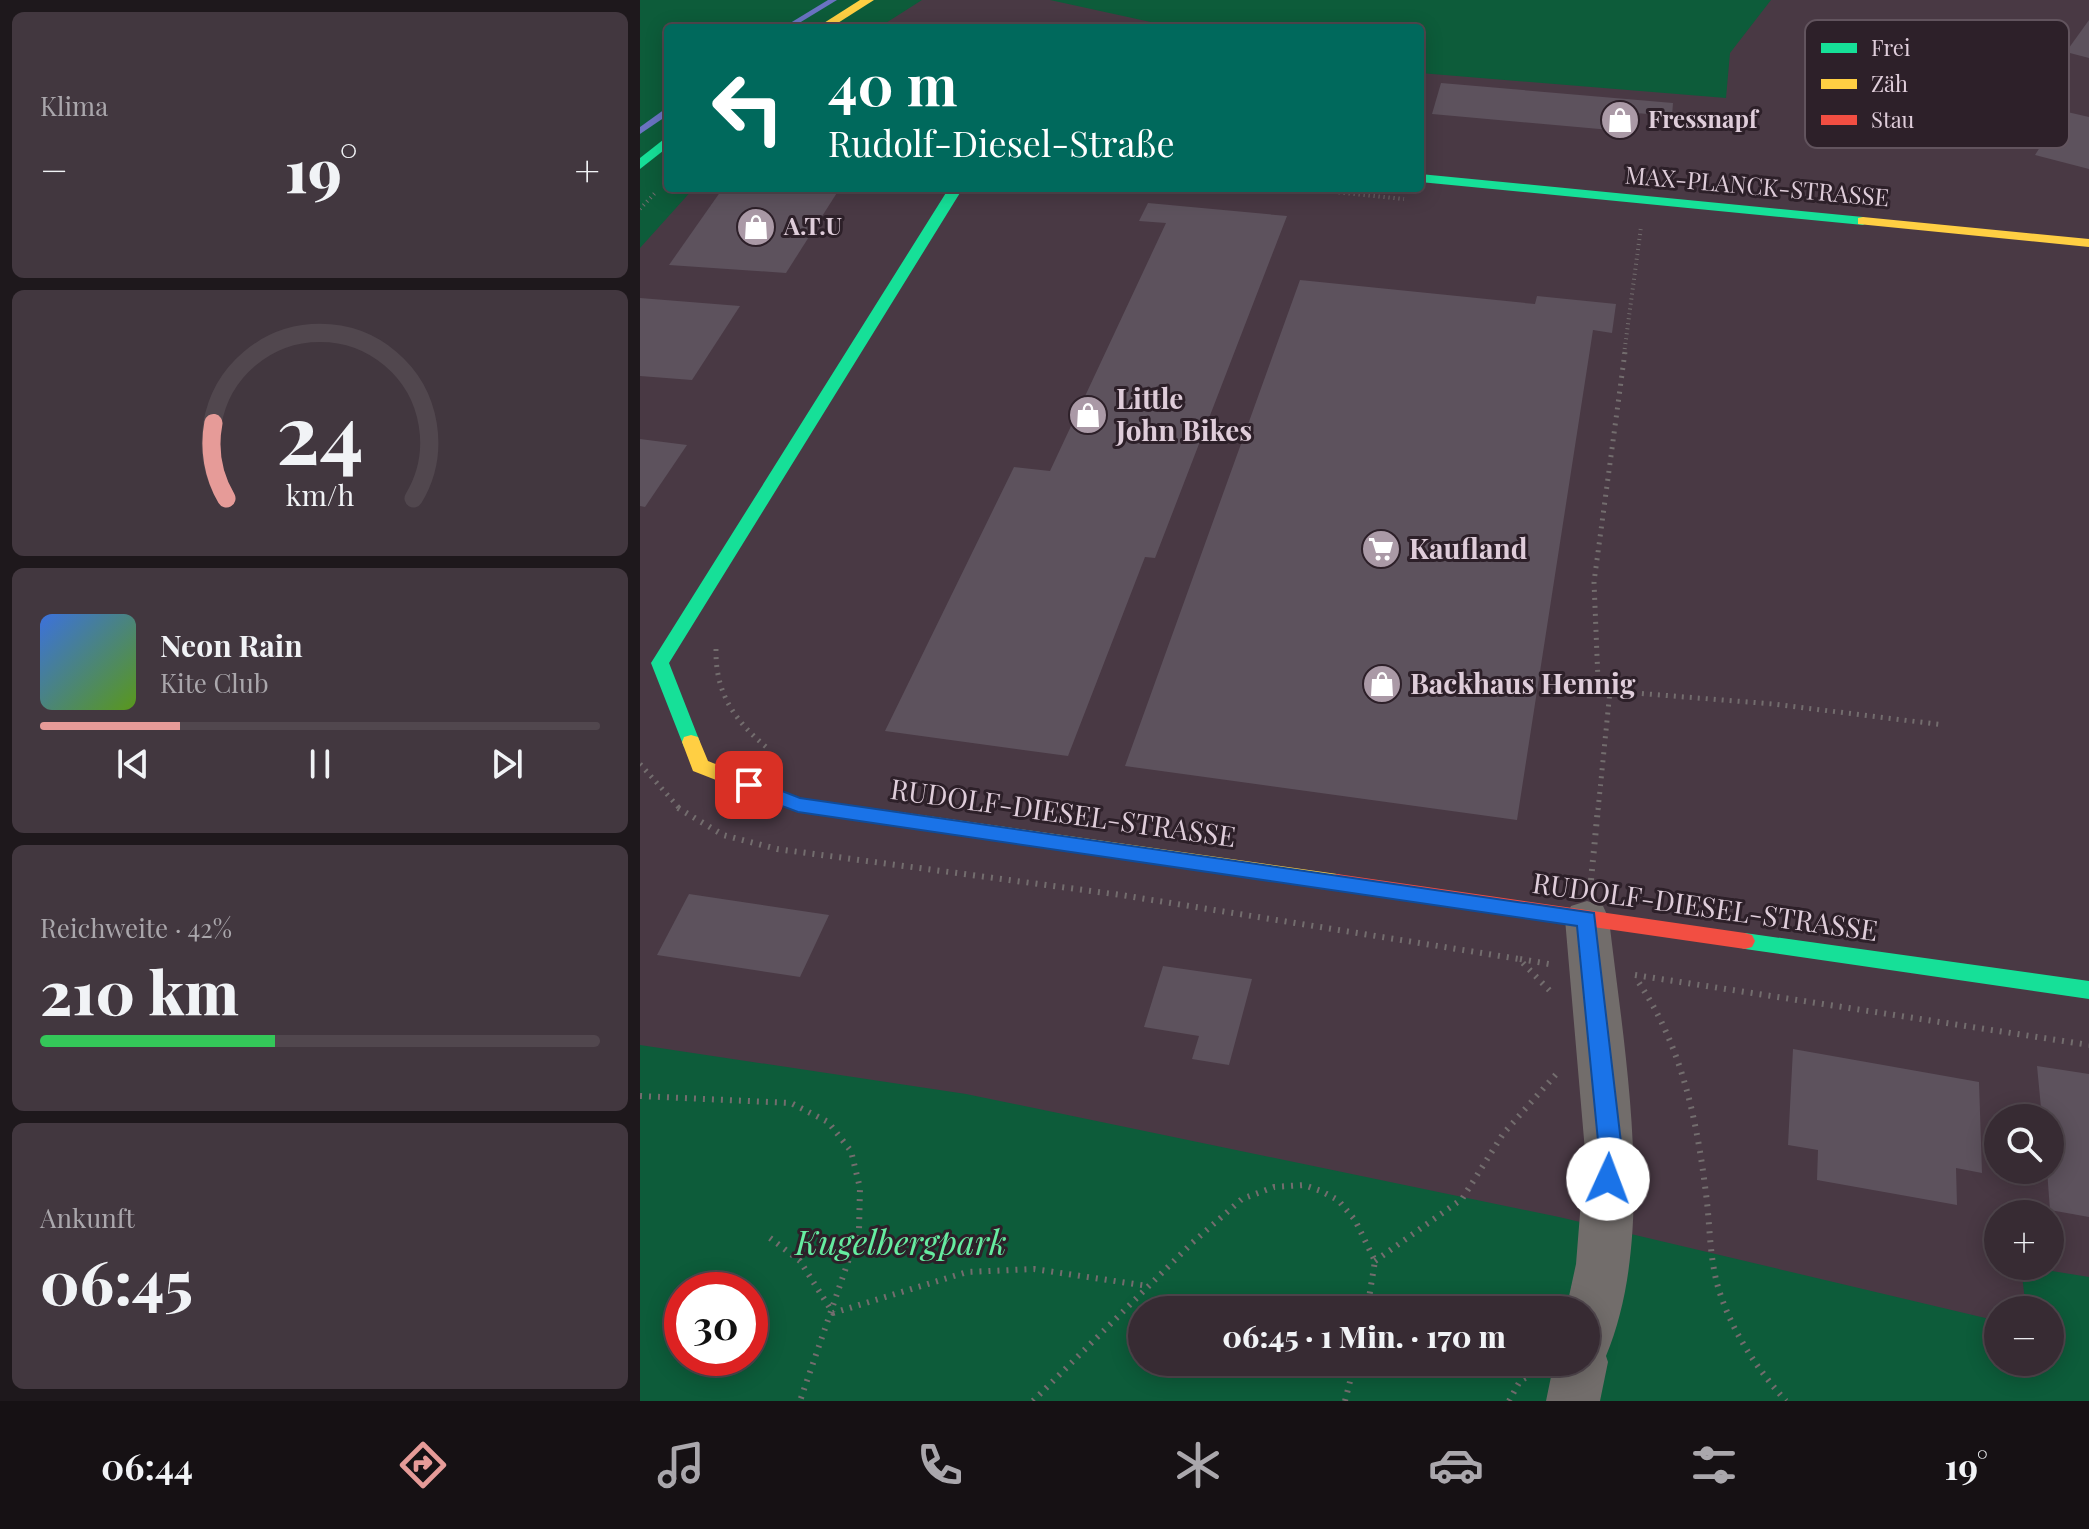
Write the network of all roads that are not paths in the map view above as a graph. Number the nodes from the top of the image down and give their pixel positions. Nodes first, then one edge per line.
1 (868, 0) edge
2 (829, 24) edge
3 (664, 144) edge
4 (640, 165) edge
5 (1424, 178) edge
6 (954, 192) edge
7 (2089, 243) edge
8 (1587, 919) junction
9 (2089, 990) edge
10 (1595, 1296) edge
11 (1578, 1376) edge
12 (1573, 1401) edge

1 - 2 street
3 - 4 street
5 - 7 street, MAX-PLANCK-STRASSE
6 - 8 street, RUDOLF-DIESEL-STRASSE
8 - 9 street, RUDOLF-DIESEL-STRASSE
8 - 10 street
11 - 12 street

